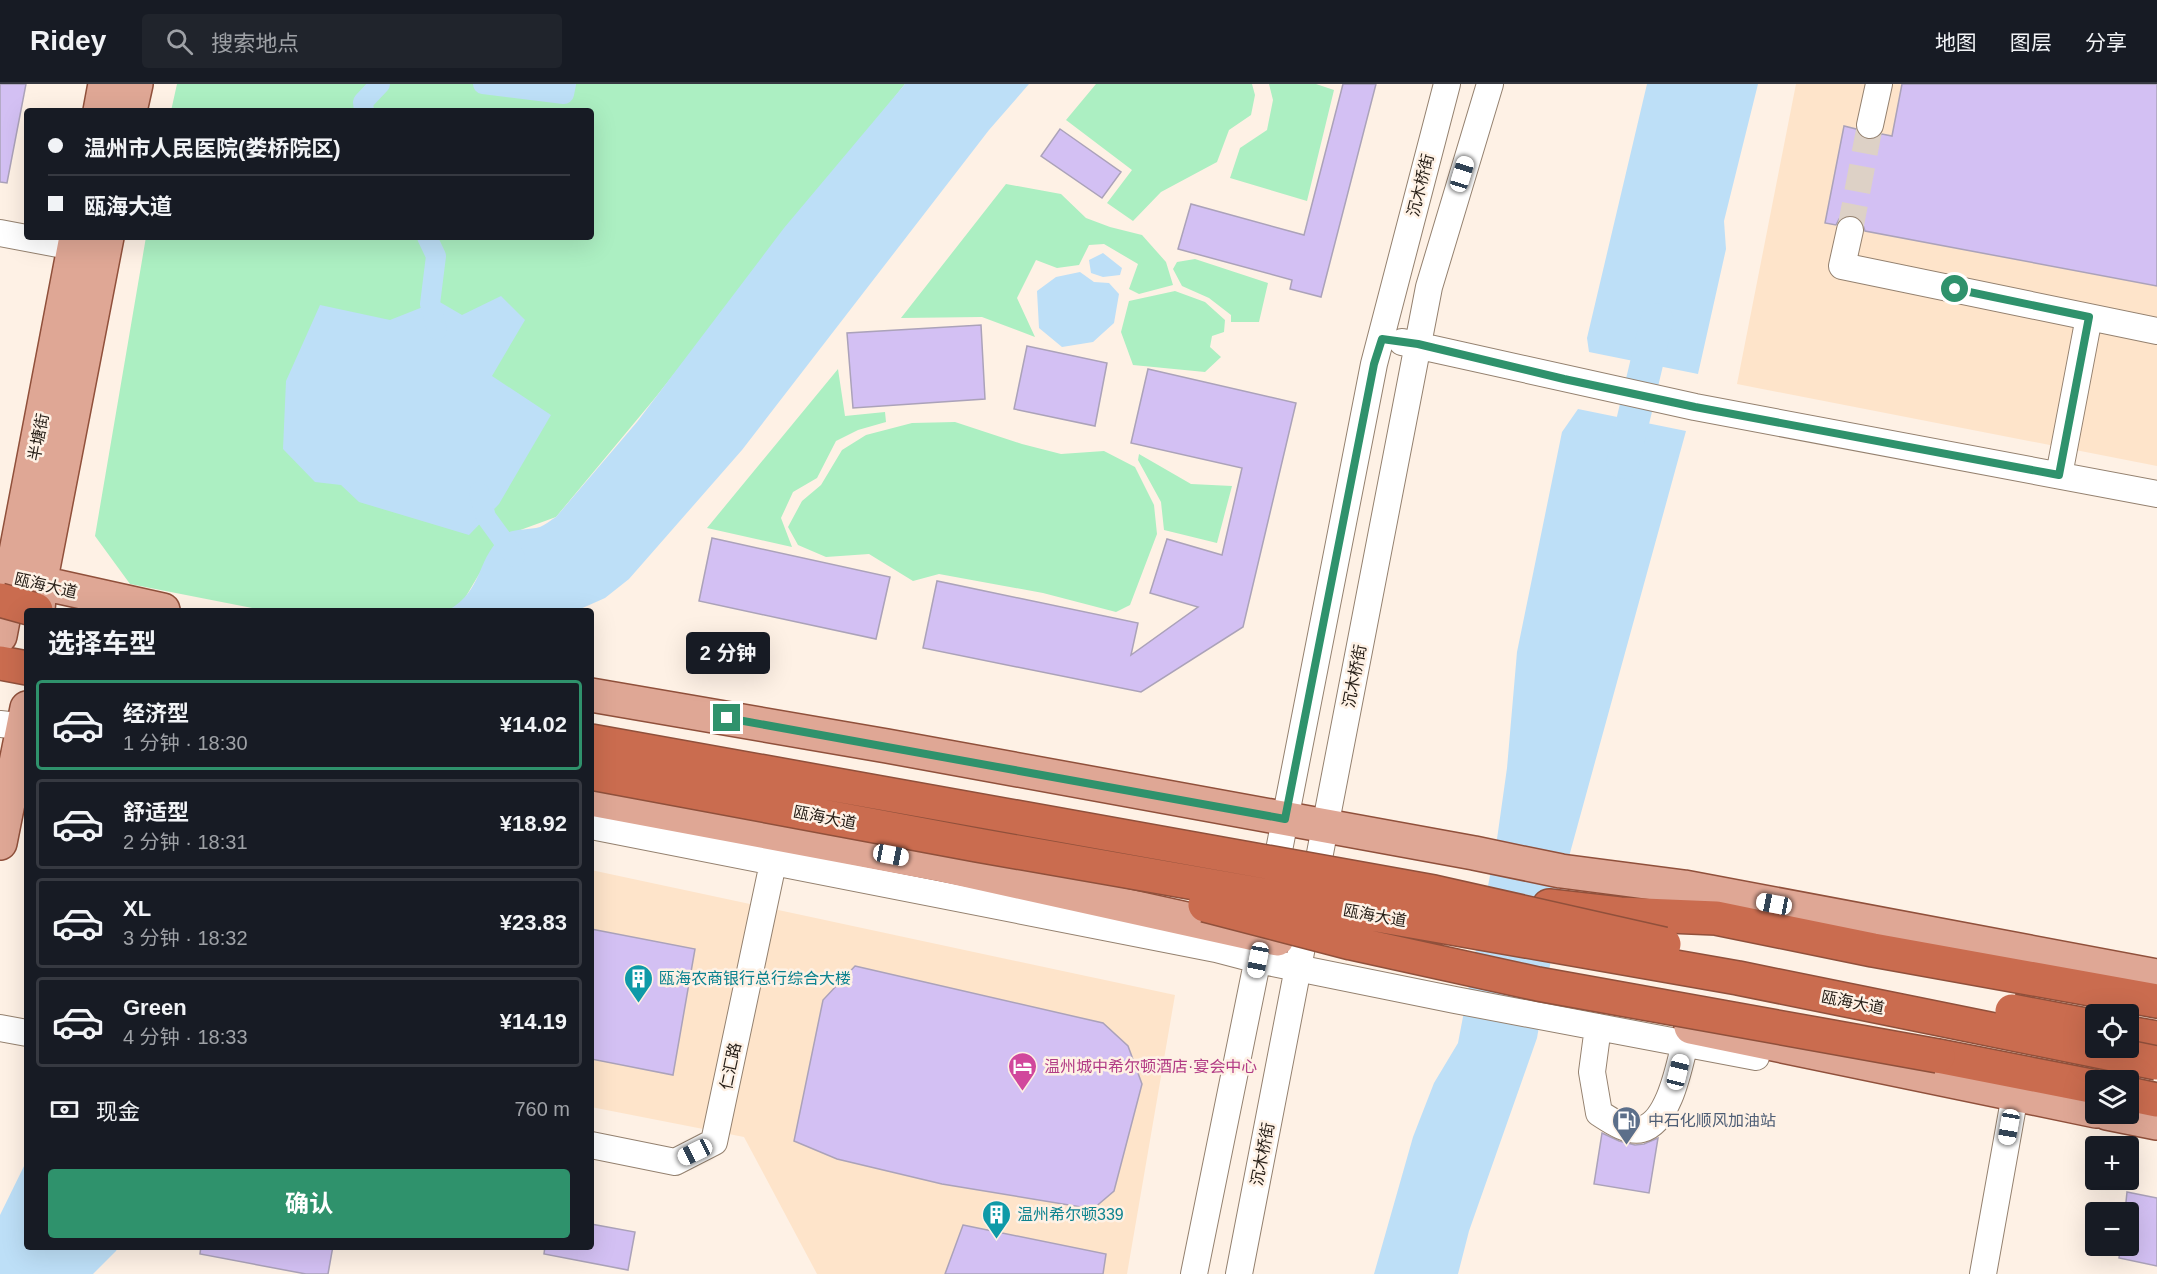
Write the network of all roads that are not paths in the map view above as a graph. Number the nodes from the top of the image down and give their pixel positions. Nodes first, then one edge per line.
1 (105, 84) edge
2 (136, 84) edge
3 (1447, 84) edge
4 (1490, 84) edge
5 (1879, 84) edge
6 (100, 108) edge
7 (131, 108) edge
8 (1870, 125) tunnel mouth
9 (1850, 230) tunnel mouth
10 (0, 233) edge
11 (24, 236) edge
12 (58, 240) edge
13 (106, 240) edge
14 (75, 242) edge
15 (2089, 317) junction
16 (2157, 332) edge
17 (1382, 339) junction
18 (1418, 344) junction
19 (2059, 475) junction
20 (2157, 494) edge
21 (21, 593) edge
22 (146, 608) edge
23 (0, 624) edge
24 (24, 628) edge
25 (0, 636) edge
26 (0, 663) edge
27 (24, 667) edge
28 (0, 680) edge
29 (24, 684) edge
30 (594, 696) edge
31 (20, 722) edge
32 (594, 742) edge
33 (594, 774) edge
34 (594, 800) edge
35 (1285, 819) junction
36 (1325, 826) junction
37 (594, 827) edge
38 (0, 843) edge
39 (977, 845) junction
40 (773, 863) junction
41 (937, 864) junction
42 (857, 879) junction
43 (1434, 892) junction
44 (1260, 948) junction
45 (1300, 956) junction
46 (2157, 976) edge
47 (2157, 1001) edge
48 (1539, 1006) junction
49 (2085, 1025) edge
50 (1598, 1027) junction
51 (0, 1028) edge
52 (24, 1032) edge
53 (2139, 1035) edge
54 (2157, 1038) edge
55 (1685, 1043) junction
56 (2157, 1063) edge
57 (2085, 1085) edge
58 (2139, 1096) edge
59 (2157, 1100) edge
60 (2013, 1106) junction
61 (2085, 1109) edge
62 (2139, 1119) edge
63 (2157, 1123) edge
64 (2157, 1136) edge
65 (594, 1146) edge
66 (1194, 1274) edge
67 (1239, 1274) edge
68 (1983, 1274) edge

1 - 6 main road
2 - 7 main road
3 - 17 street, 沉木桥街
4 - 18 street, 沉木桥街
5 - 8 street
9 - 15 street
10 - 11 street
12 - 14 street
13 - 21 main road, 半塘街
14 - 21 main road, 半塘街
15 - 16 street
15 - 19 street
17 - 18 street
17 - 35 street, 沉木桥街
18 - 19 street
18 - 36 street, 沉木桥街
19 - 20 street
21 - 22 main road, 瓯海大道
21 - 25 main road, 半塘街
23 - 24 highway
26 - 27 highway
28 - 29 main road
30 - 35 main road
31 - 38 main road
32 - 43 highway, 瓯海大道, bridge
33 - 39 highway, 瓯海大道, bridge
34 - 41 main road, 瓯海大道
35 - 36 main road
35 - 44 street, 沉木桥街
36 - 45 street, 沉木桥街
36 - 46 main road
37 - 40 street
39 - 56 highway, 瓯海大道, bridge
39 - 57 highway, bridge
40 - 42 street
40 - 65 street, 仁汇路
41 - 42 street
41 - 44 main road, 瓯海大道
42 - 44 street
43 - 47 highway, bridge
43 - 49 highway, 瓯海大道, bridge
44 - 45 main road, 瓯海大道
44 - 66 street, 沉木桥街
45 - 48 main road, 瓯海大道
45 - 67 street, 沉木桥街
48 - 50 street
48 - 61 main road
50 - 55 street
50 - 55 street
51 - 52 street
53 - 54 highway
55 - 60 street
58 - 59 highway
60 - 64 street
60 - 68 street
62 - 63 main road

